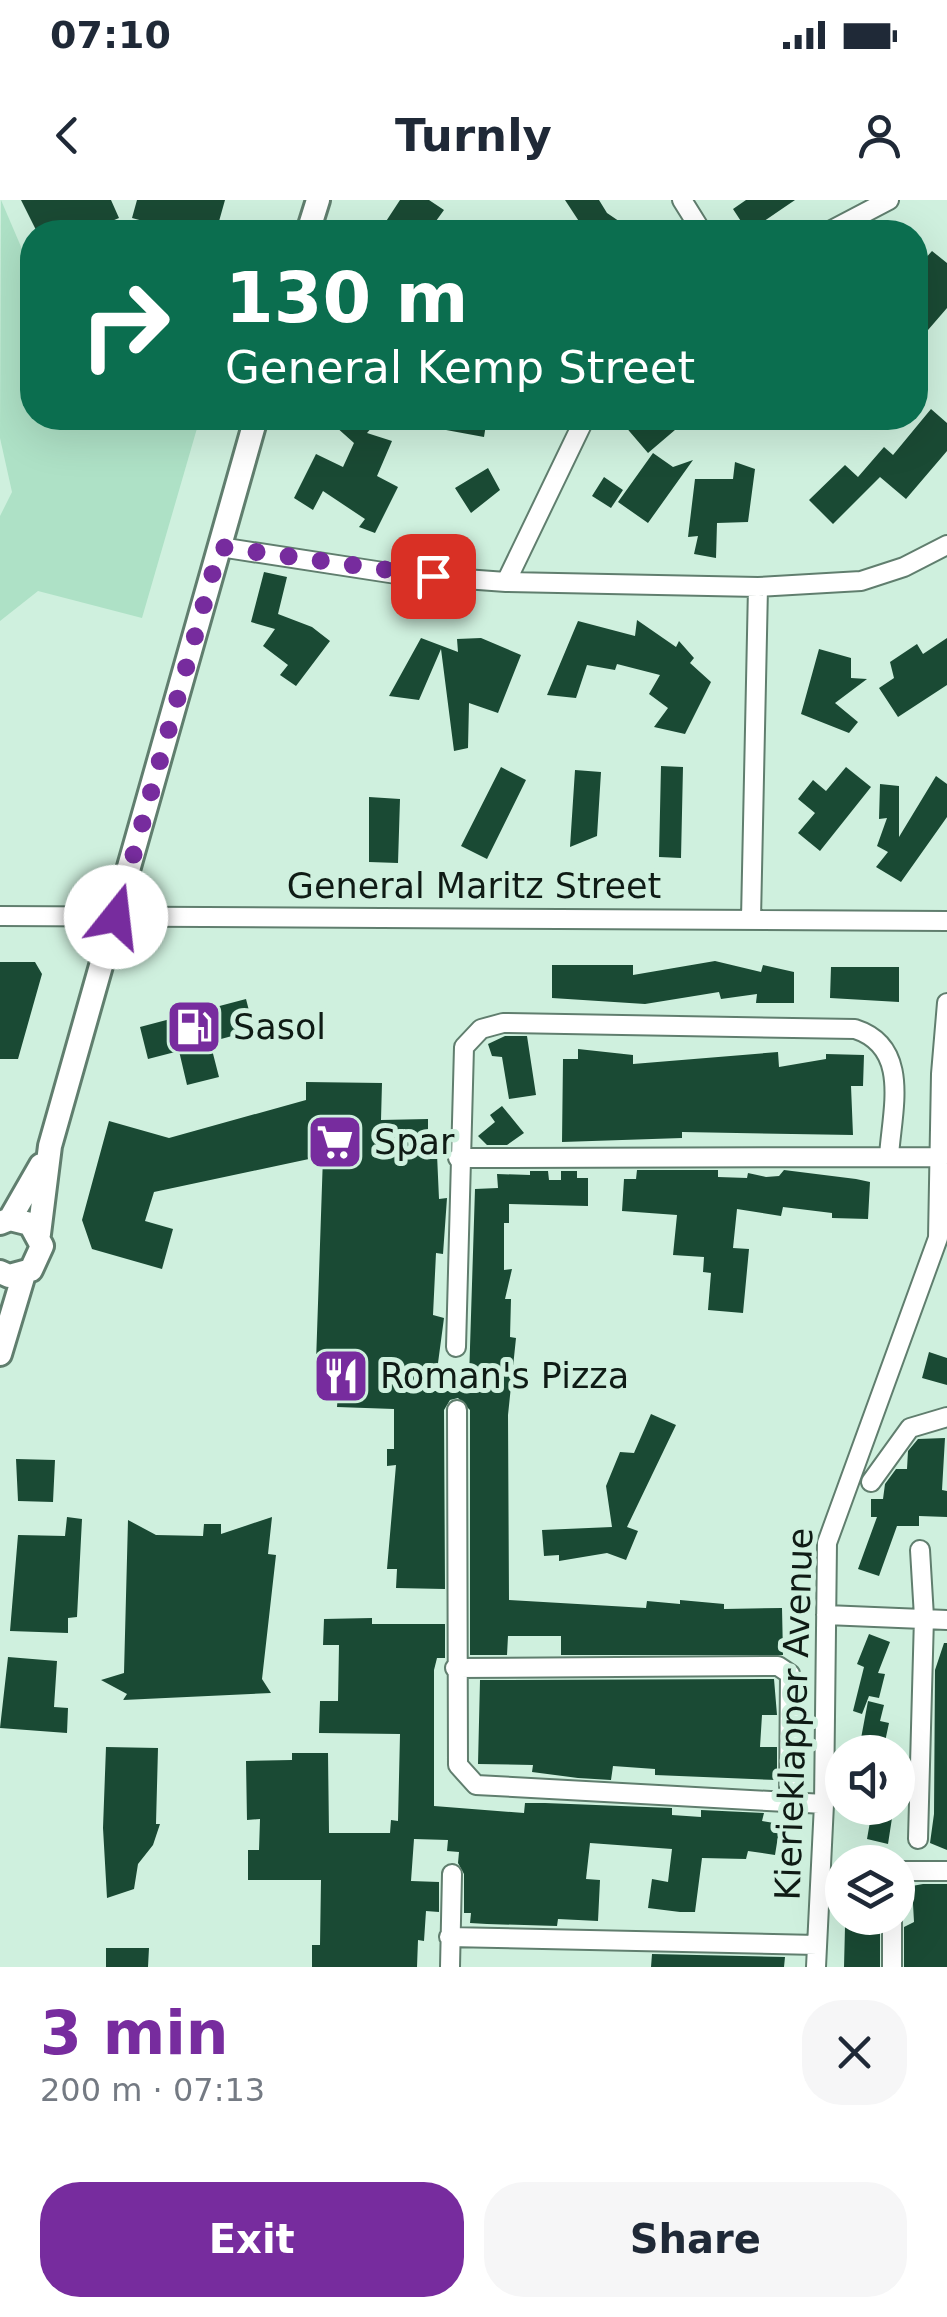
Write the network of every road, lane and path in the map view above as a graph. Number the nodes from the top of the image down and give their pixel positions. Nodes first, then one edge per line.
1 (889, 200) edge
2 (851, 220) edge
3 (253, 430) edge
4 (579, 430) edge
5 (947, 545) edge
6 (220, 547) junction
7 (506, 582) junction
8 (758, 587) junction
9 (0, 916) edge
10 (116, 917) junction
11 (751, 919) junction
12 (947, 921) edge
13 (947, 1003) edge
14 (48, 1154) junction
15 (889, 1156) junction
16 (941, 1157) junction
17 (458, 1158) junction
18 (5, 1221) edge
19 (39, 1234) junction
20 (942, 1239) edge
21 (12, 1273) edge
22 (456, 1346) dead end
23 (0, 1354) edge
24 (457, 1410) dead end
25 (947, 1418) edge
26 (871, 1482) dead end
27 (920, 1550) dead end
28 (826, 1615) junction
29 (924, 1616) junction
30 (947, 1620) edge
31 (456, 1668) junction
32 (789, 1802) junction
33 (824, 1804) junction
34 (918, 1839) dead end
35 (947, 1871) edge
36 (915, 1872) edge
37 (452, 1874) dead end
38 (821, 1885) junction
39 (825, 1885) edge
40 (892, 1935) edge
41 (449, 1937) junction
42 (817, 1946) junction
43 (450, 1967) edge
44 (816, 1967) edge
45 (892, 1967) edge

1 - 2 street
3 - 6 street
4 - 7 street
5 - 8 street
6 - 7 street
6 - 10 street
7 - 8 street
8 - 11 street
9 - 10 street, General Maritz Street
10 - 11 street, General Maritz Street
10 - 14 street
11 - 12 street, General Maritz Street
13 - 16 street, Kierieklapper Avenue
14 - 18 street
14 - 19 street
15 - 16 street
15 - 17 street
15 - 17 street
16 - 20 street, Kierieklapper Avenue
17 - 22 street
18 - 19 street
19 - 21 street
20 - 28 street, Kierieklapper Avenue
21 - 23 street
24 - 31 street
25 - 26 street
27 - 29 street
28 - 29 street
28 - 33 street, Kierieklapper Avenue
29 - 30 street
29 - 34 street
31 - 32 street
31 - 32 street
32 - 33 street
33 - 38 street, Kierieklapper Avenue
35 - 36 street
37 - 41 street
38 - 39 street
38 - 42 street, Kierieklapper Avenue
40 - 45 street
41 - 42 street
41 - 43 street
42 - 44 street, Kierieklapper Avenue

